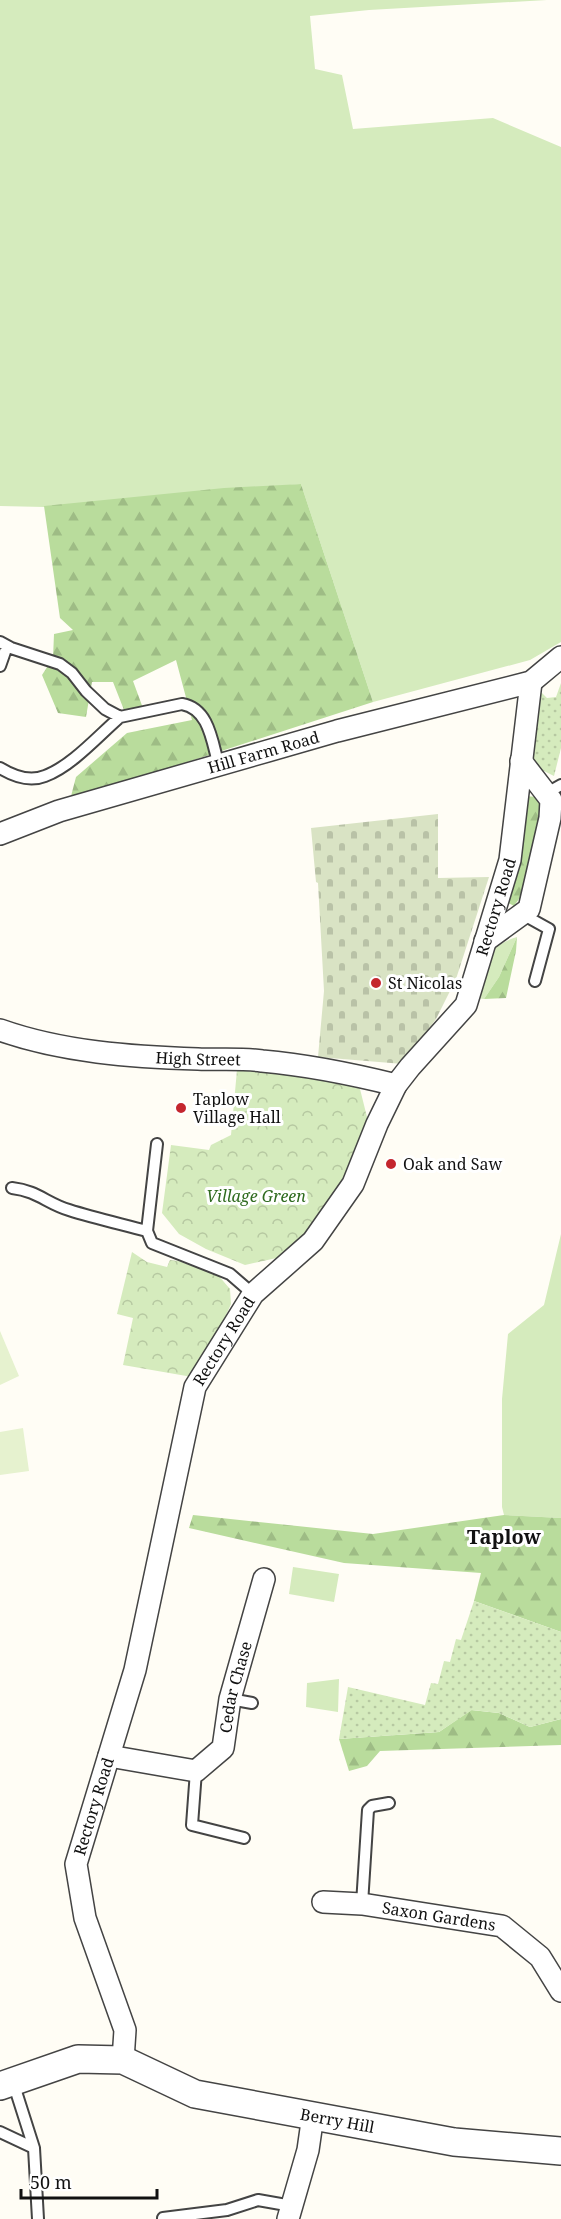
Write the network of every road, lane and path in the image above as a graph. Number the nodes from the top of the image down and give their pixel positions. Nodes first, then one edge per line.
1 (3, 644) edge
2 (561, 657) edge
3 (0, 666) edge
4 (531, 682) junction
5 (120, 717) junction
6 (521, 761) junction
7 (219, 766) junction
8 (0, 768) edge
9 (553, 789) edge
10 (0, 834) edge
11 (522, 914) junction
12 (485, 941) junction
13 (535, 981) dead end
14 (0, 1030) edge
15 (396, 1085) junction
16 (157, 1144) dead end
17 (12, 1188) dead end
18 (147, 1231) junction
19 (253, 1294) junction
20 (264, 1579) dead end
21 (230, 1699) junction
22 (252, 1703) dead end
23 (110, 1756) junction
24 (196, 1771) junction
25 (388, 1803) dead end
26 (244, 1838) dead end
27 (323, 1902) dead end
28 (362, 1904) junction
29 (561, 1991) edge
30 (123, 2060) junction
31 (6, 2084) edge
32 (313, 2115) junction
33 (0, 2132) edge
34 (34, 2148) junction
35 (561, 2151) edge
36 (290, 2213) edge
37 (163, 2218) edge
38 (38, 2219) edge

1 - 3 lane
1 - 5 lane
2 - 4 street
4 - 6 street, Rectory Road
4 - 7 street, Hill Farm Road
5 - 7 lane
5 - 8 lane
6 - 9 street
6 - 12 street, Rectory Road
7 - 10 street, Hill Farm Road
9 - 11 street
11 - 12 street
11 - 13 lane
12 - 15 street, Rectory Road
14 - 15 street, High Street
15 - 19 street, Rectory Road
16 - 18 lane
17 - 18 lane
18 - 19 lane
19 - 23 street, Rectory Road
20 - 21 street, Cedar Chase
21 - 22 lane
21 - 24 street, Cedar Chase
23 - 24 street
23 - 30 street, Rectory Road
24 - 26 lane
25 - 28 lane
27 - 28 street, Saxon Gardens
28 - 29 street, Saxon Gardens
30 - 31 street
30 - 32 street, Berry Hill
31 - 34 lane
32 - 35 street, Berry Hill
32 - 36 street
33 - 34 lane
34 - 38 lane
36 - 37 lane

